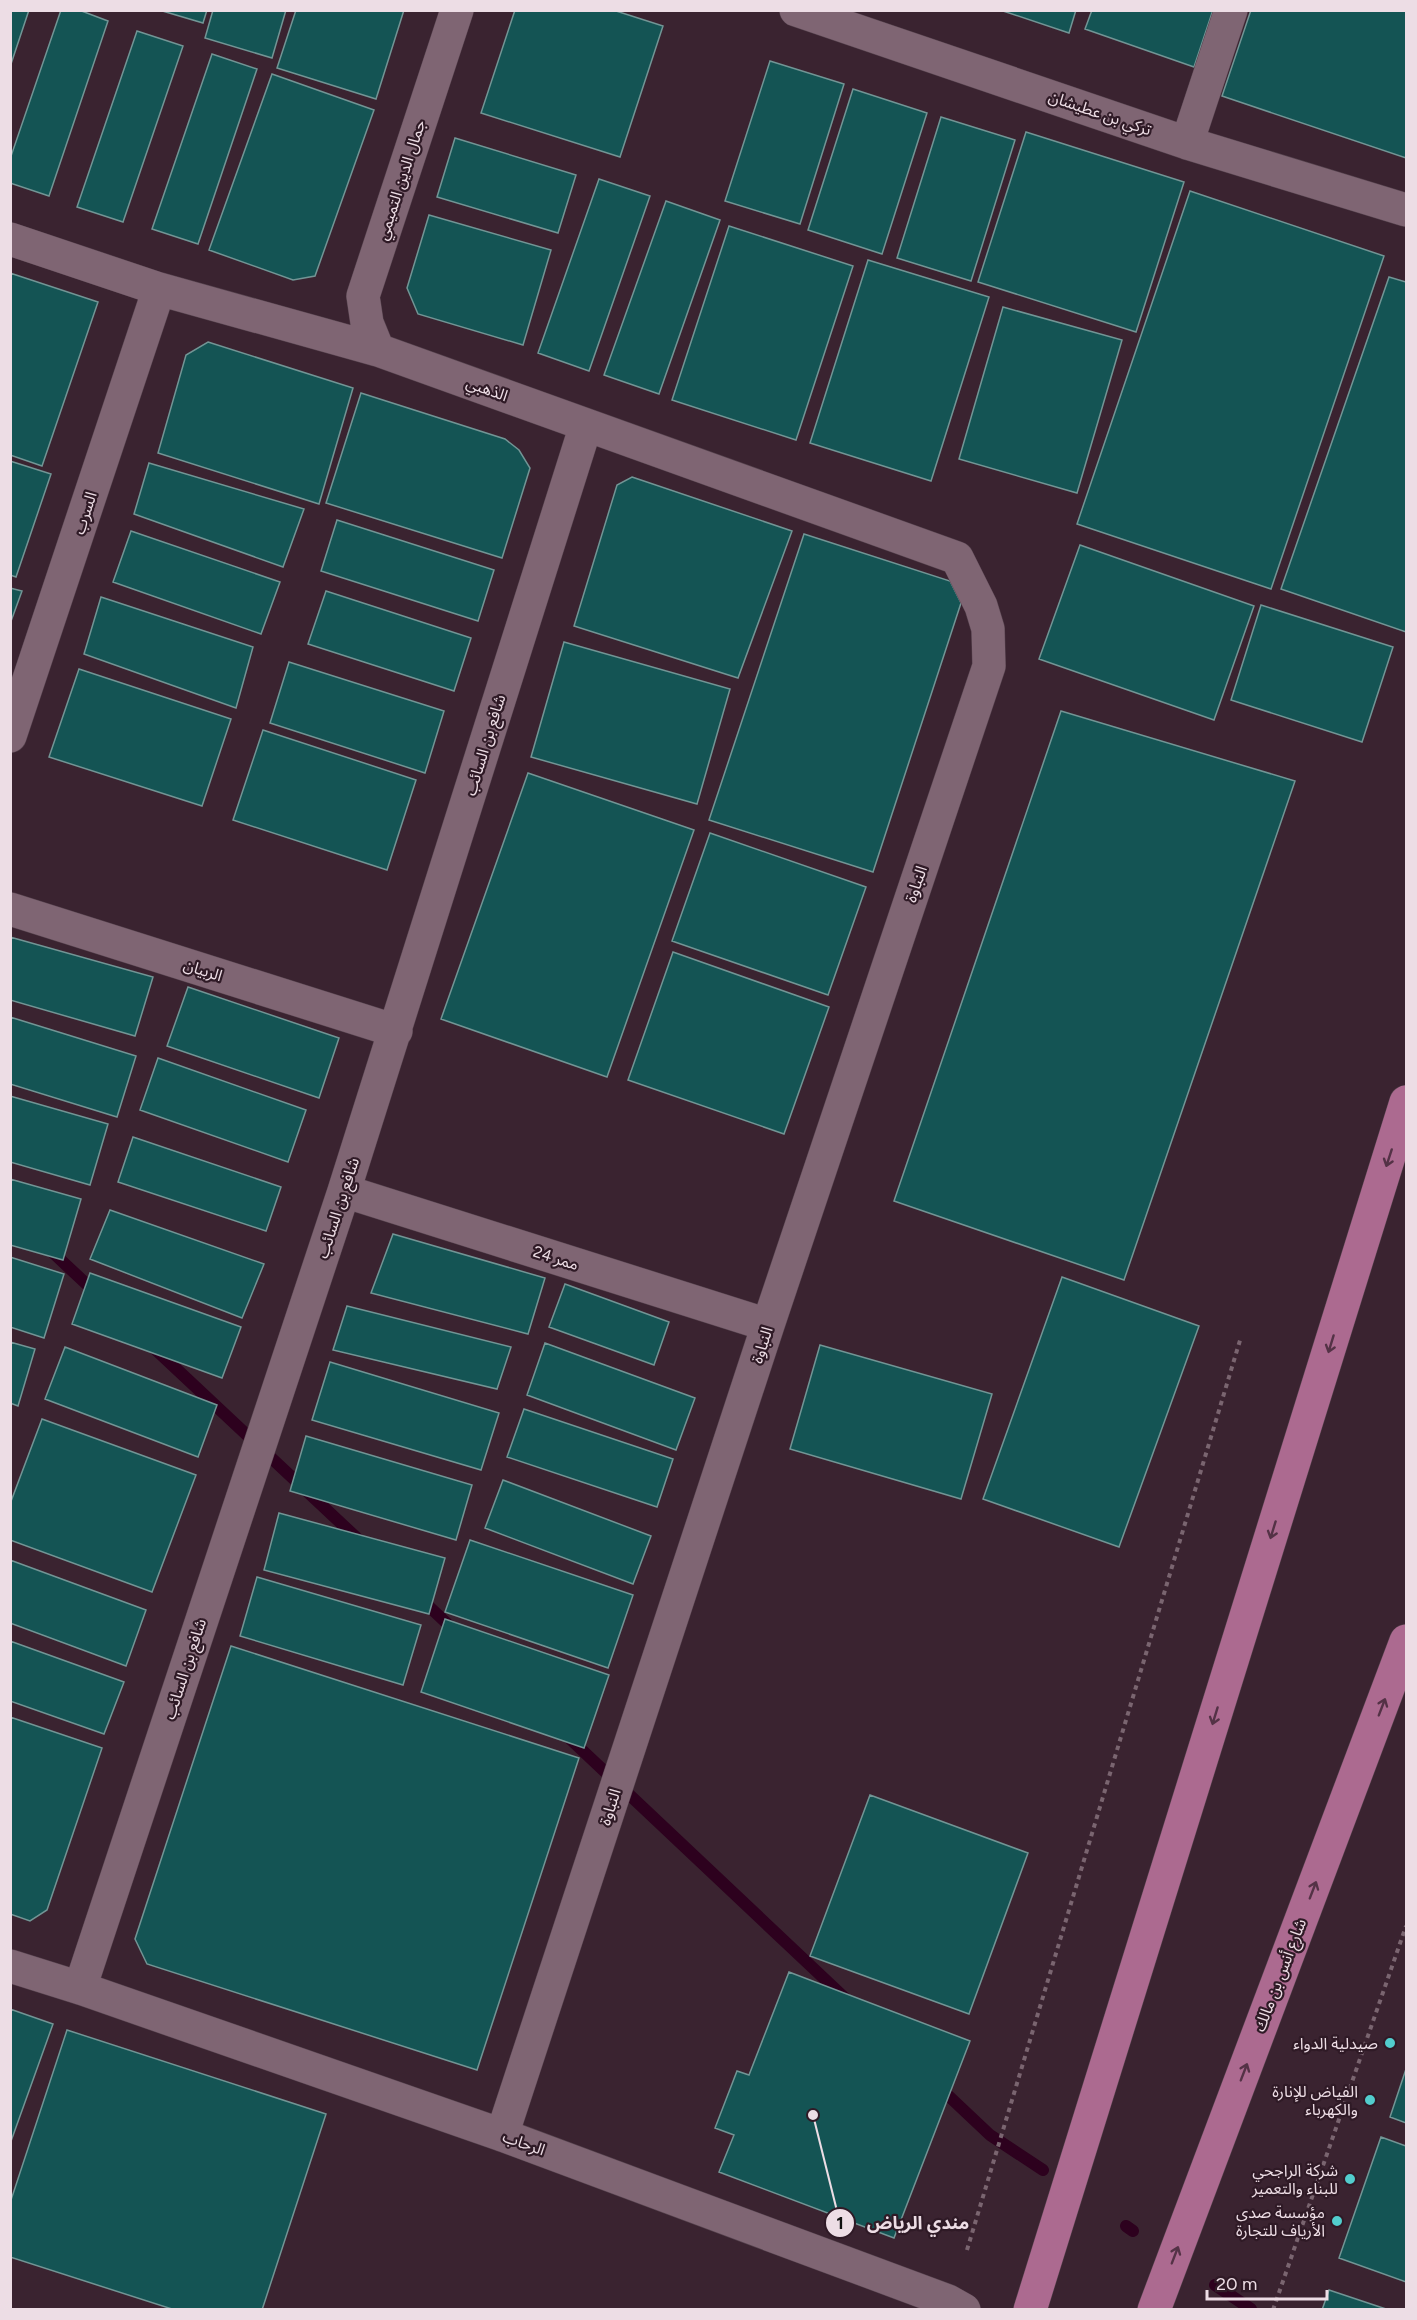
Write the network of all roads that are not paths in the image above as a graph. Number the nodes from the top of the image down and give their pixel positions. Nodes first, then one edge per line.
1 (457, 10) edge
2 (796, 10) edge
3 (1231, 10) edge
4 (1187, 142) junction
5 (1407, 210) edge
6 (10, 239) edge
7 (159, 290) junction
8 (378, 350) junction
9 (586, 424) junction
10 (957, 558) joint
11 (10, 736) edge
12 (10, 909) edge
13 (396, 1031) junction
14 (1407, 1102) edge
15 (344, 1191) junction
16 (768, 1325) junction
17 (1407, 1641) edge
18 (10, 1966) edge
19 (80, 1988) junction
20 (502, 2135) junction
21 (964, 2310) edge
22 (1030, 2310) edge
23 (1154, 2310) edge

1 - 8 street, جمال الدين التميمي
2 - 4 street, تركي بن عطيشان
3 - 4 street
4 - 5 street, تركي بن عطيشان
6 - 7 street, الذهبي
7 - 8 street, الذهبي
7 - 11 street, السرب
8 - 9 street, الذهبي
9 - 10 street, الذهبي
9 - 13 street, شافع بن السائب
10 - 16 street, النباوة
12 - 13 street, الربيان
13 - 15 street, شافع بن السائب
14 -> 22 main road
15 - 16 street, ممر 24
15 - 19 street, شافع بن السائب
16 - 20 street, النباوة
23 -> 17 main road, شارع أنس بن مالك
18 - 19 street, الرحاب
19 - 20 street, الرحاب
20 - 21 street, الرحاب

